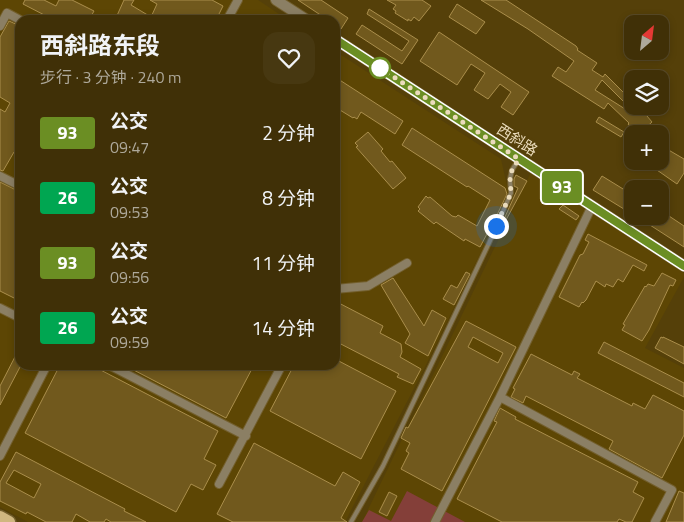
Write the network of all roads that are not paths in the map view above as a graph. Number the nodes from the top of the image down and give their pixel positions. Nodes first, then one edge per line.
1 (238, 0) edge
2 (276, 0) edge
3 (230, 15) edge
4 (299, 15) edge
5 (15, 17) edge
6 (0, 26) edge
7 (340, 42) edge
8 (519, 159) junction
9 (0, 176) edge
10 (15, 184) edge
11 (592, 206) junction
12 (407, 263) dead end
13 (684, 266) edge
14 (340, 289) edge
15 (0, 308) edge
16 (15, 316) edge
17 (44, 370) edge
18 (119, 370) edge
19 (279, 370) edge
20 (500, 396) junction
21 (246, 436) junction
22 (0, 456) edge
23 (219, 484) dead end
24 (0, 517) edge
25 (9, 522) edge
26 (351, 522) edge
27 (435, 522) edge
28 (655, 522) edge

1 - 3 street
2 - 4 street
5 - 6 street
7 - 8 street, 西斜路
8 - 11 street, 西斜路
8 - 26 lane
9 - 10 street
11 - 13 street, 西斜路
11 - 20 street
12 - 14 street
15 - 16 street
17 - 22 street
18 - 21 street
19 - 21 street
20 - 27 street
20 - 28 street
21 - 23 street
24 - 25 main road

